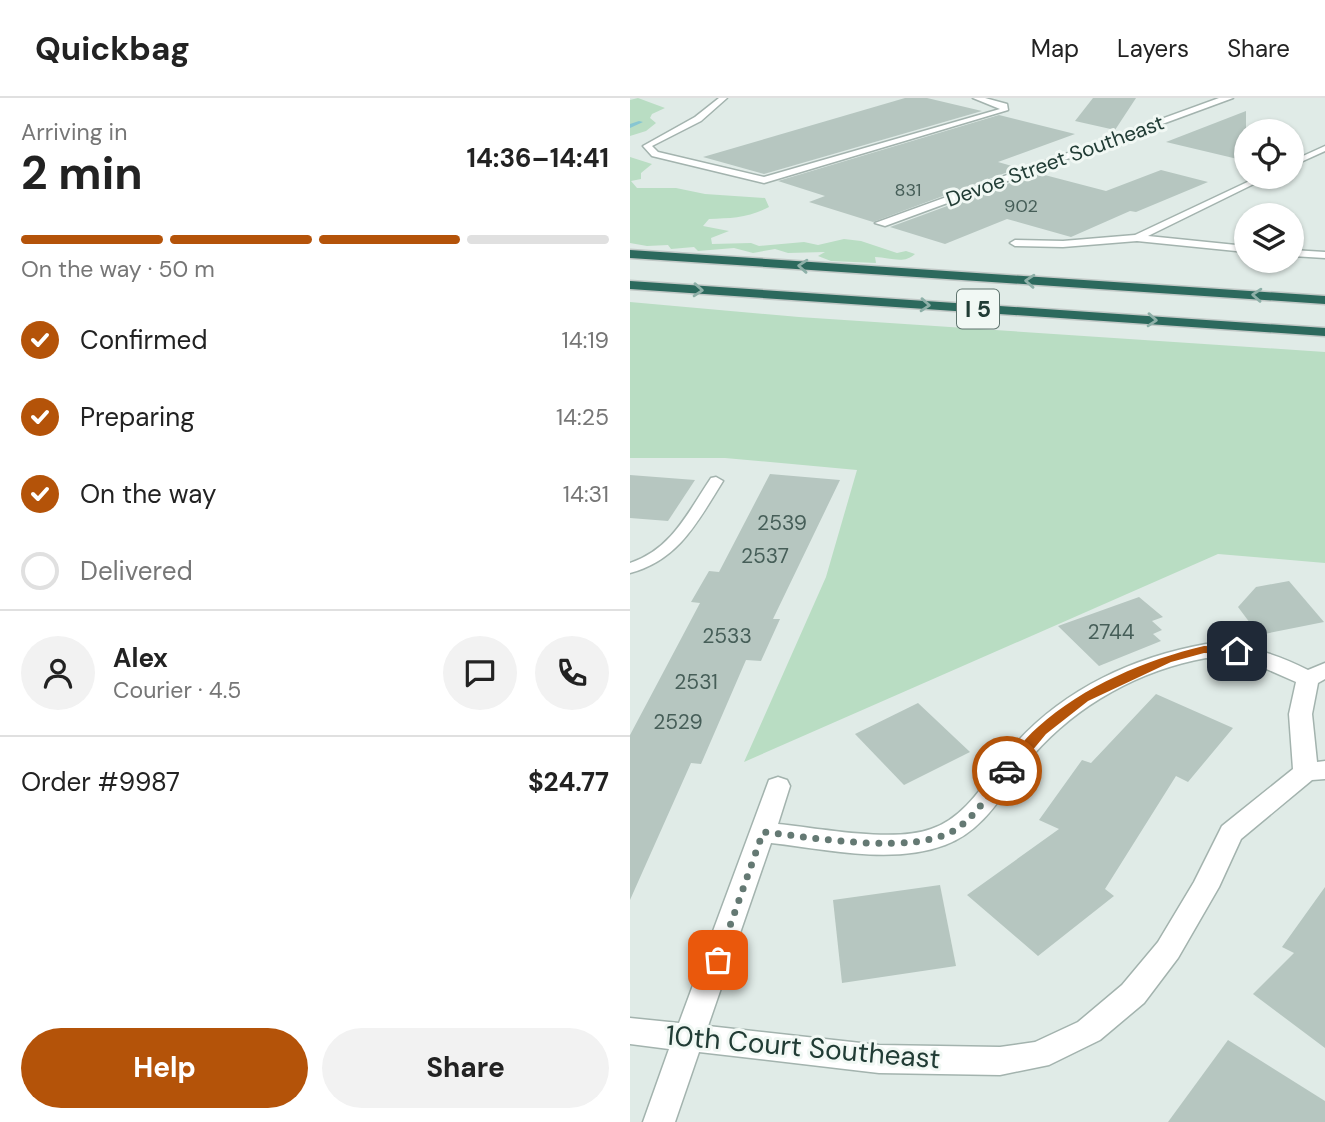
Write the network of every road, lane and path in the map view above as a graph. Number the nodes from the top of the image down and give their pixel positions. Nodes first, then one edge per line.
1 (723, 98) edge
2 (977, 98) edge
3 (1228, 98) edge
4 (1325, 148) edge
5 (1304, 158) edge
6 (1239, 189) edge
7 (881, 223) dead end
8 (1137, 238) junction
9 (1014, 243) dead end
10 (1234, 247) edge
11 (630, 254) edge
12 (1304, 254) edge
13 (1325, 255) edge
14 (630, 285) edge
15 (1325, 300) edge
16 (1325, 332) edge
17 (716, 481) dead end
18 (630, 568) edge
19 (1316, 675) edge
20 (1315, 771) edge
21 (778, 786) dead end
22 (763, 832) junction
23 (630, 1031) edge
24 (691, 1039) junction
25 (659, 1122) edge

1 - 2 lane
3 - 7 street, Devoe Street Southeast
4 - 5 lane
6 - 8 lane
8 - 9 lane
8 - 10 lane
15 -> 11 highway, I 5
12 - 13 lane
14 -> 16 highway, I 5
17 - 18 lane
19 - 20 street, 10th Court Southeast
19 - 22 street
20 - 24 street, 10th Court Southeast
21 - 22 street
22 - 24 street
23 - 24 street, 10th Court Southeast
24 - 25 street

